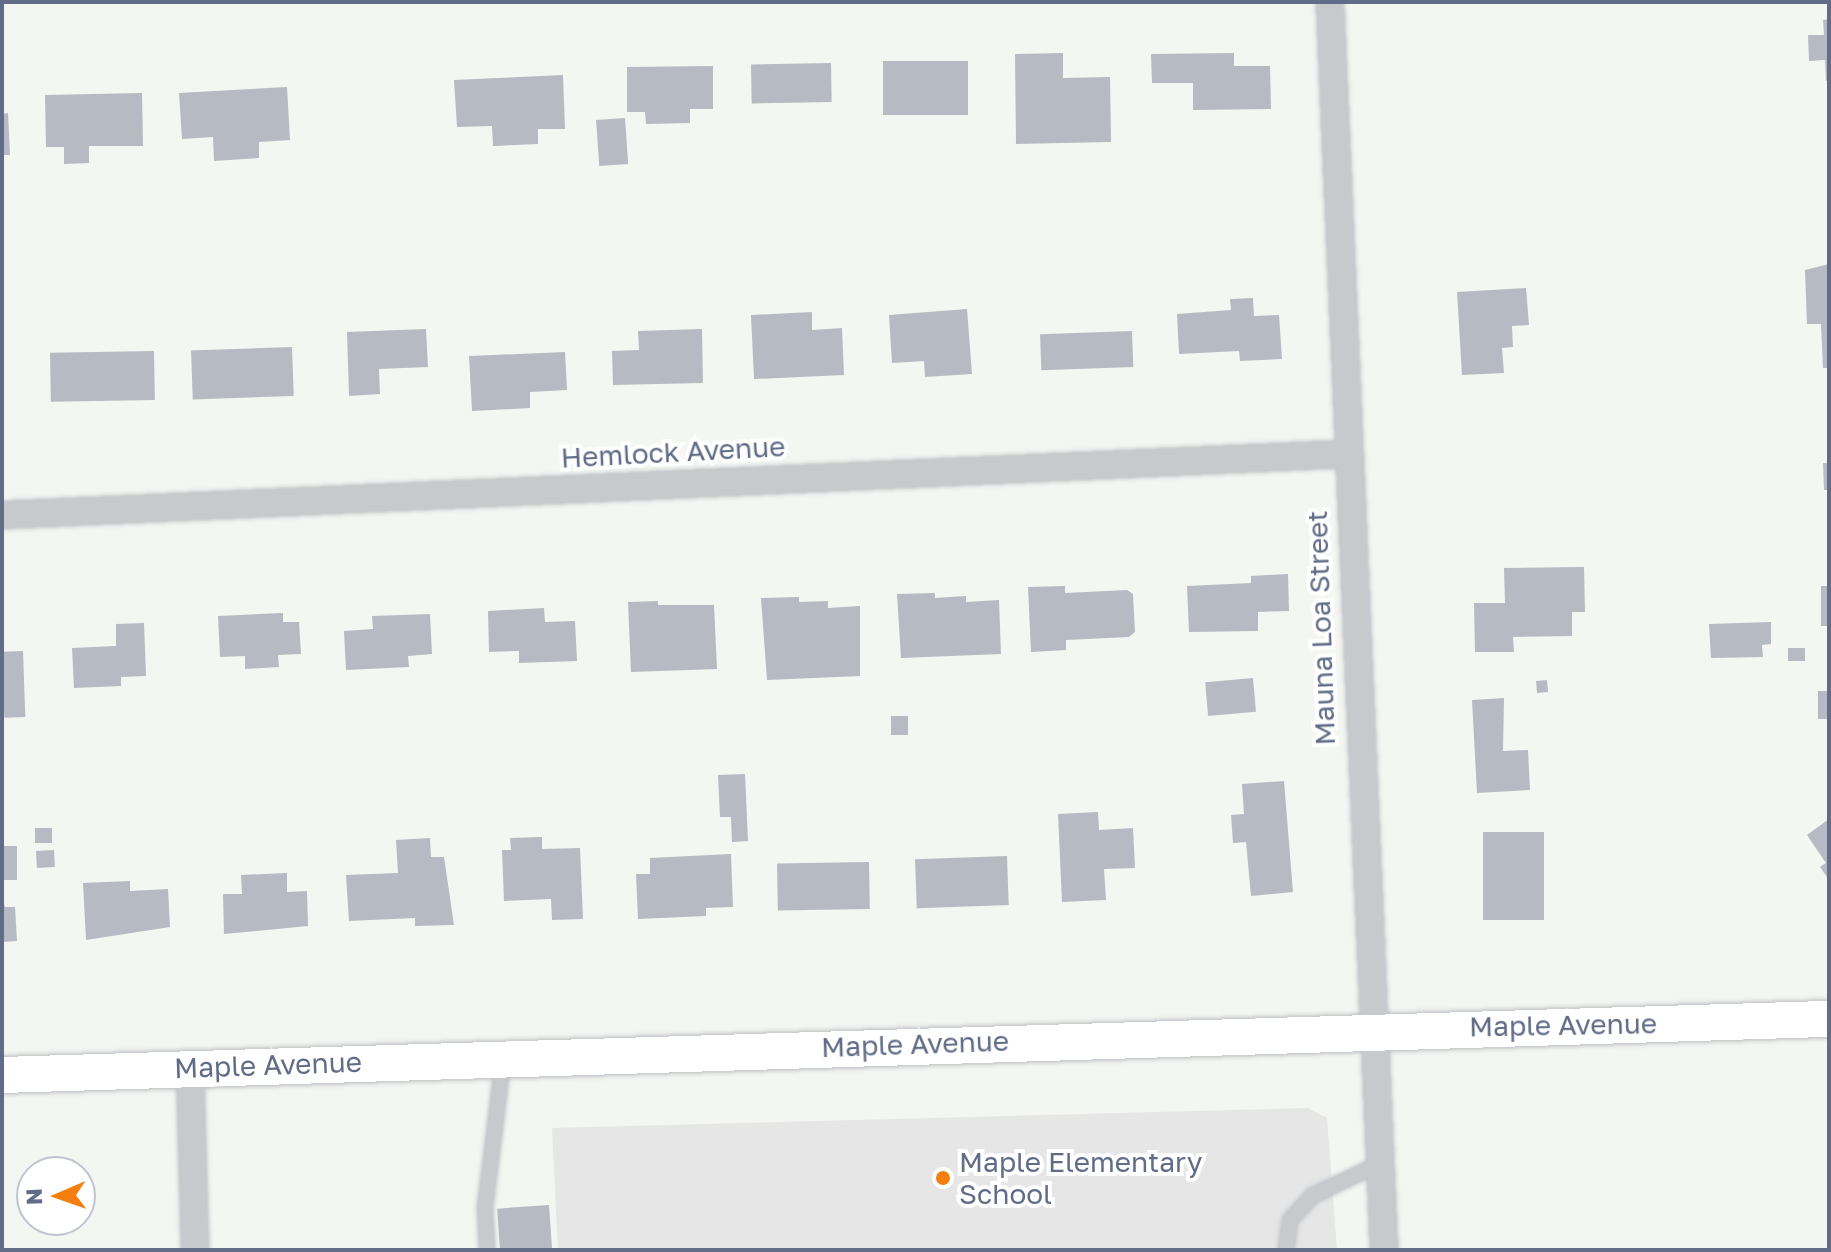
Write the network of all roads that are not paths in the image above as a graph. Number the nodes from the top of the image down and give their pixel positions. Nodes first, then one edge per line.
1 (1330, 2) edge
2 (1346, 454) junction
3 (2, 515) edge
4 (1829, 1019) edge
5 (1370, 1030) junction
6 (504, 1057) junction
7 (190, 1068) junction
8 (2, 1075) edge
9 (1379, 1164) junction
10 (195, 1250) edge
11 (487, 1250) edge
12 (1286, 1250) edge
13 (1384, 1250) edge

1 - 2 street, Mauna Loa Street
2 - 3 street, Hemlock Avenue
2 - 5 street, Mauna Loa Street
4 - 5 street, Maple Avenue
5 - 6 street, Maple Avenue
5 - 9 street, Mauna Loa Street
6 - 7 street, Maple Avenue
6 - 11 lane
7 - 8 street, Maple Avenue
7 - 10 street
9 - 12 lane
9 - 13 street, Mauna Loa Street

